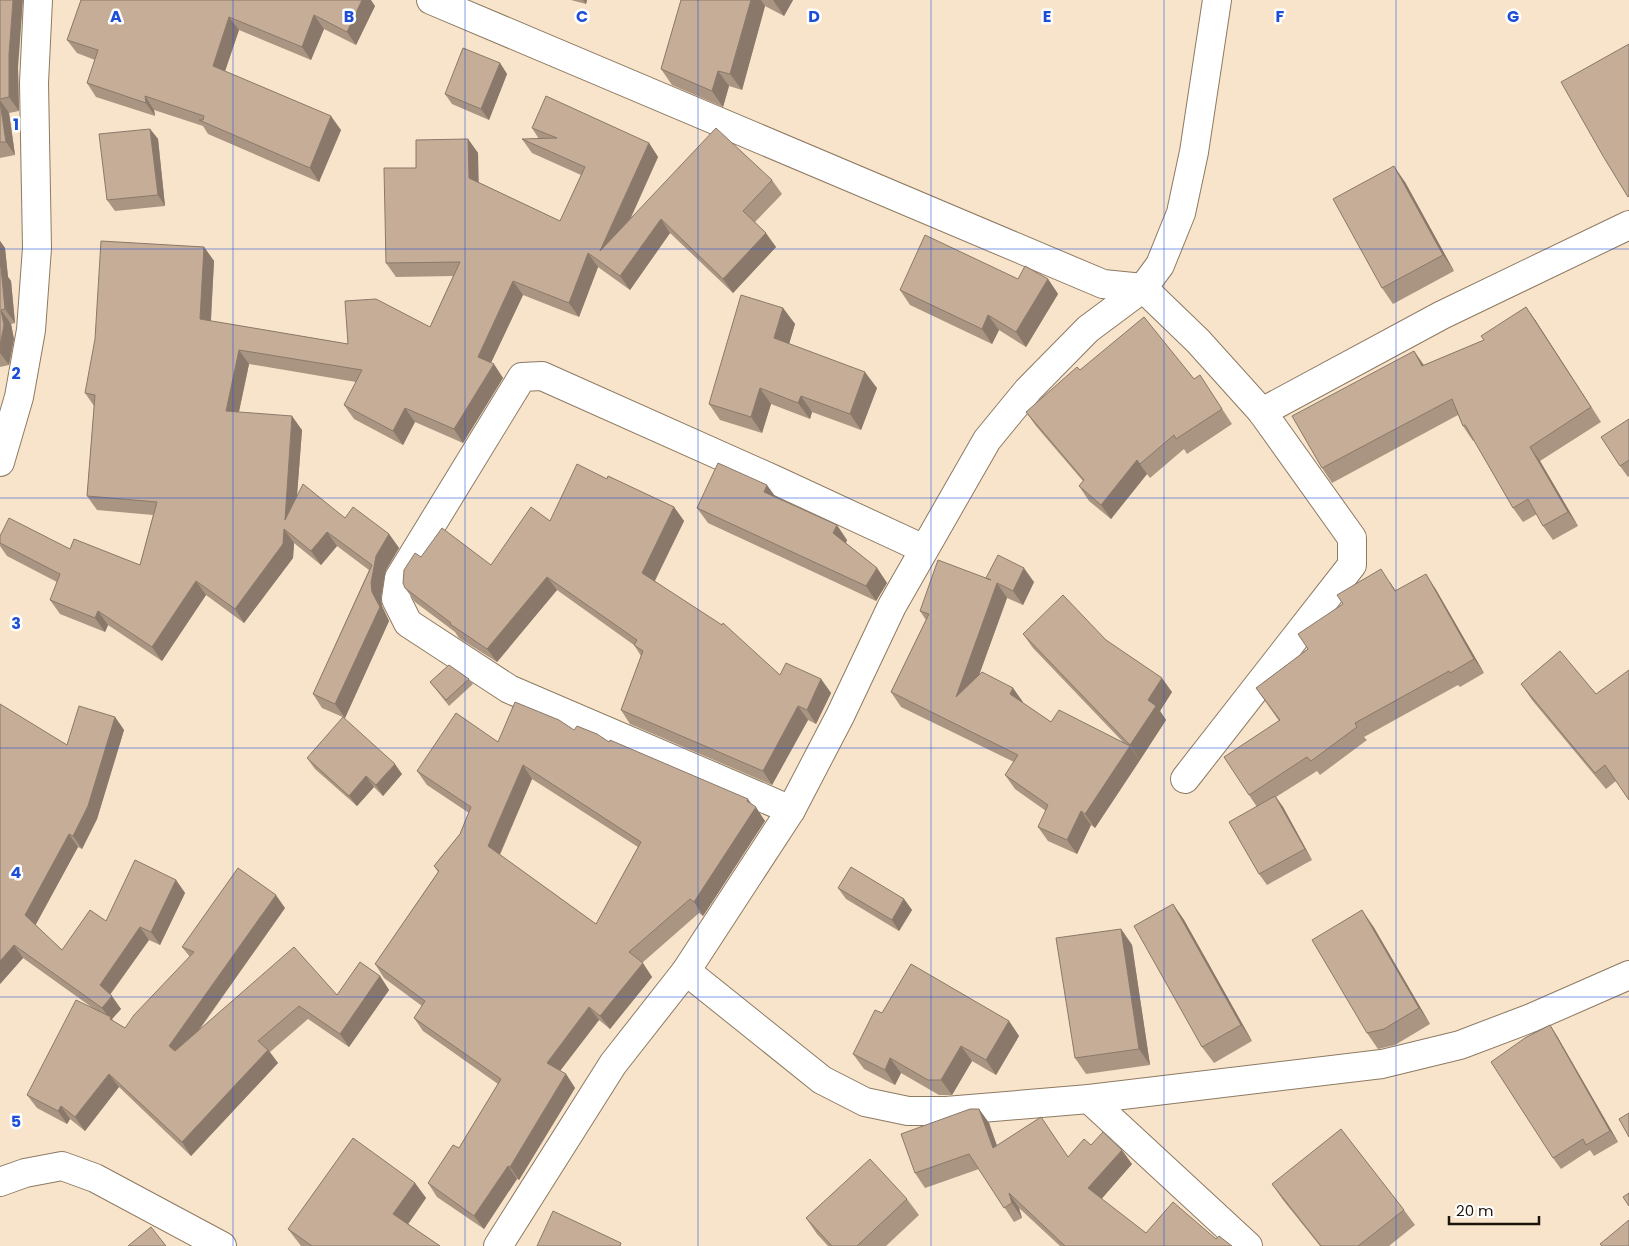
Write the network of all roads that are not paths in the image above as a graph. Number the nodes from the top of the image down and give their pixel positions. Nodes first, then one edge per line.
1 (38, 0) edge
2 (430, 0) edge
3 (1217, 0) edge
4 (1629, 225) edge
5 (1143, 288) junction
6 (1262, 412) junction
7 (0, 462) edge
8 (924, 549) junction
9 (1186, 779) dead end
10 (791, 810) junction
11 (686, 971) junction
12 (1629, 975) edge
13 (1089, 1099) junction
14 (0, 1182) edge
15 (222, 1246) edge
16 (498, 1246) edge
17 (1248, 1246) edge

1 - 7 street
2 - 5 street
3 - 5 street
4 - 6 street
5 - 6 street
5 - 8 street
6 - 9 street
8 - 10 street
8 - 10 street
10 - 11 street
11 - 13 street
11 - 16 street
12 - 13 street
13 - 17 street
14 - 15 street

